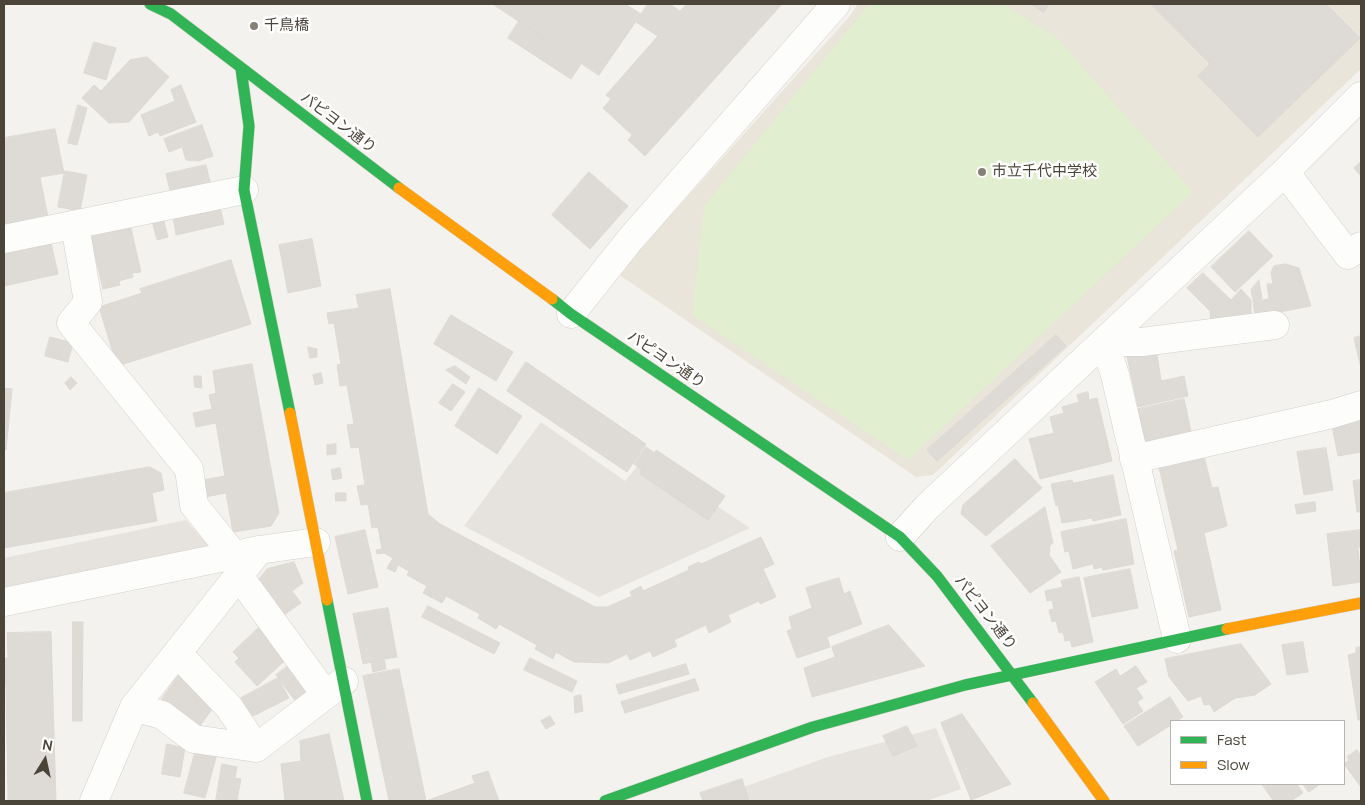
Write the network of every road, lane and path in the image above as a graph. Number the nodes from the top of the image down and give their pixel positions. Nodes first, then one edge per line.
1 (150, 4) edge
2 (836, 4) edge
3 (240, 69) junction
4 (1361, 96) edge
5 (1285, 172) junction
6 (244, 190) junction
7 (75, 225) junction
8 (4, 239) edge
9 (1360, 251) edge
10 (571, 314) junction
11 (1275, 326) dead end
12 (1104, 342) junction
13 (1361, 405) edge
14 (1134, 459) junction
15 (900, 537) junction
16 (316, 542) junction
17 (244, 561) junction
18 (4, 602) edge
19 (1361, 604) edge
20 (1177, 639) junction
21 (178, 653) junction
22 (1014, 676) junction
23 (335, 687) junction
24 (134, 707) junction
25 (256, 748) junction
26 (94, 801) edge
27 (367, 801) edge
28 (605, 801) edge
29 (1104, 801) edge

1 - 3 street, パピヨン通り
2 - 10 street
3 - 6 street
3 - 10 street, パピヨン通り
4 - 5 street
5 - 9 street
5 - 12 street
6 - 7 street
6 - 16 street
7 - 8 street
7 - 17 street
10 - 15 street, パピヨン通り
11 - 12 street
12 - 14 street
12 - 15 street
13 - 14 street
14 - 20 street
15 - 22 street, パピヨン通り
16 - 17 street
16 - 23 street
17 - 18 street
17 - 21 street
17 - 23 street
19 - 20 street
20 - 22 street
21 - 24 street
21 - 25 street
22 - 28 street
22 - 29 street, パピヨン通り
23 - 25 street
23 - 27 street
24 - 25 street
24 - 26 street

